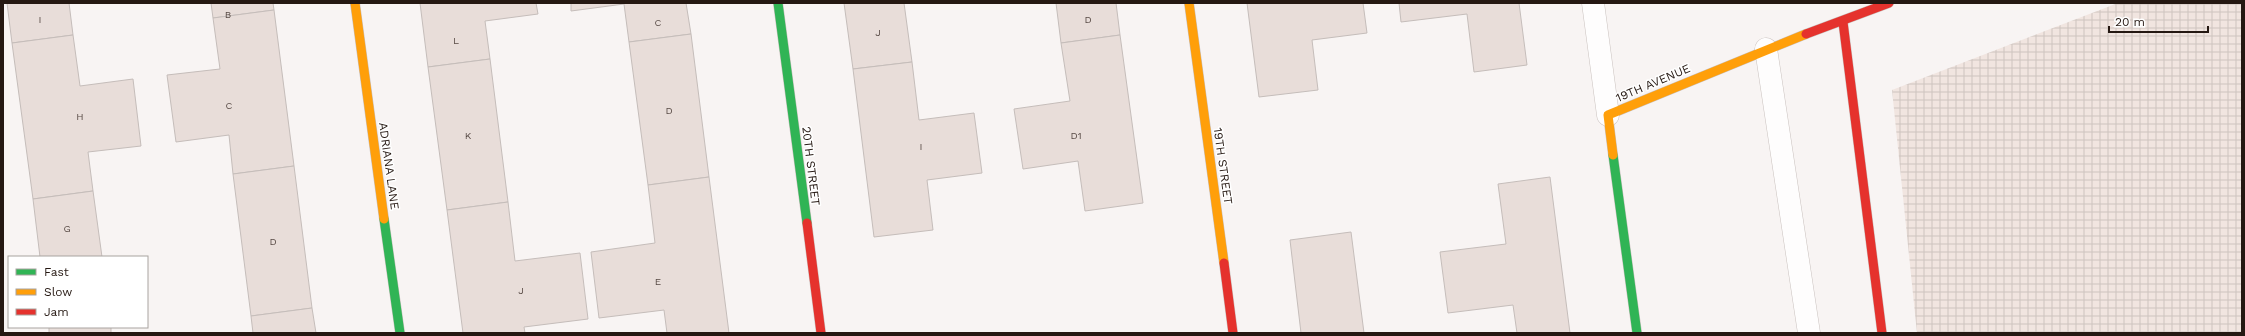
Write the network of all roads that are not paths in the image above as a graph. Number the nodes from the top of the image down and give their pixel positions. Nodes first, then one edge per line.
1 (355, 3) edge
2 (778, 3) edge
3 (1189, 3) edge
4 (1593, 3) edge
5 (1889, 3) edge
6 (1843, 22) junction
7 (1766, 48) junction
8 (1608, 115) junction
9 (400, 333) edge
10 (821, 333) edge
11 (1233, 333) edge
12 (1637, 333) edge
13 (1810, 333) edge
14 (1882, 333) edge

1 - 9 street, ADRIANA LANE
2 - 10 street, 20TH STREET
3 - 11 street, 19TH STREET
4 - 8 street
5 - 6 street, 19TH AVENUE
6 - 7 street, 19TH AVENUE
6 - 14 street
7 - 8 street, 19TH AVENUE
7 - 13 street
8 - 12 street, 19TH AVENUE

